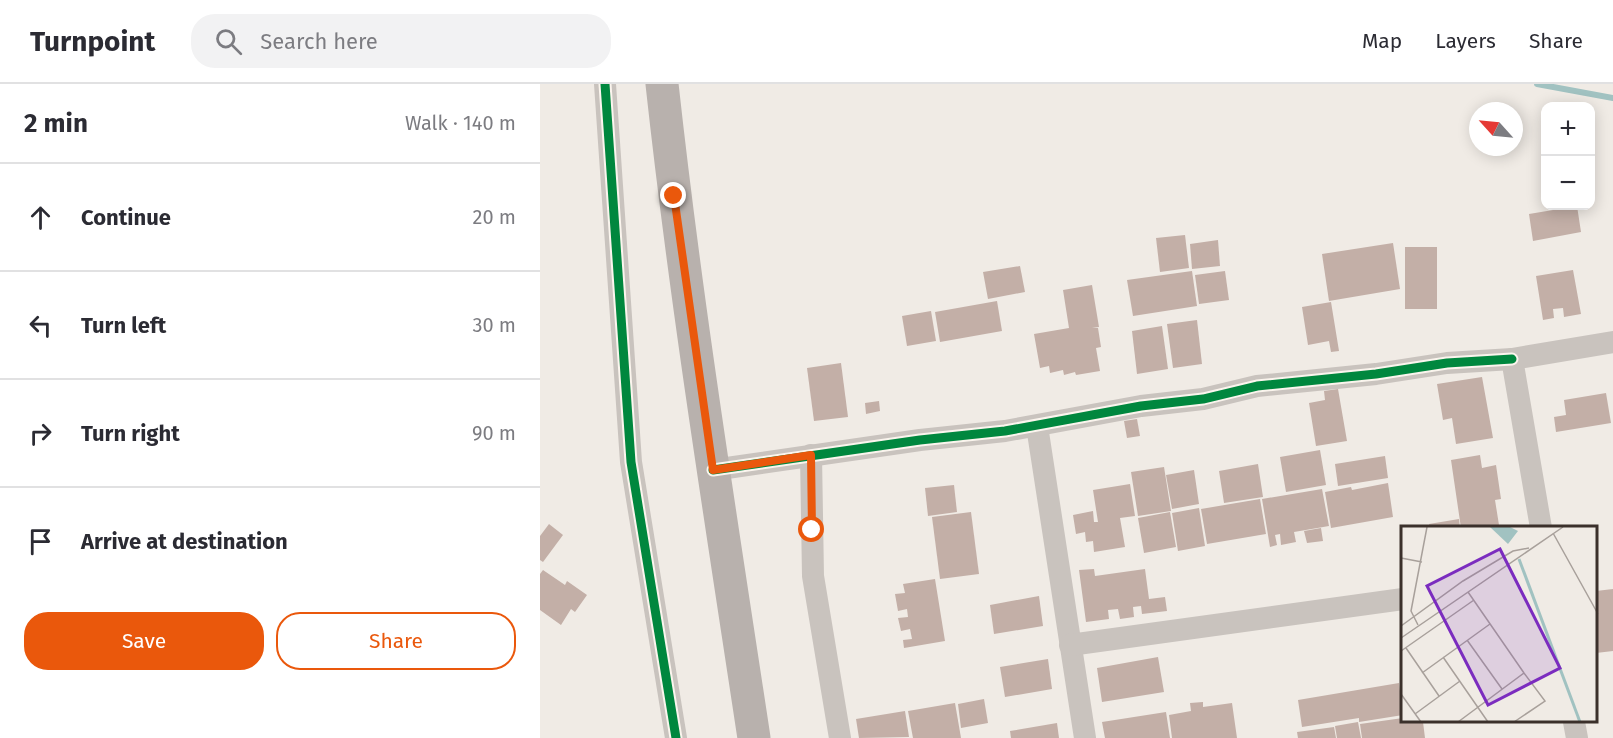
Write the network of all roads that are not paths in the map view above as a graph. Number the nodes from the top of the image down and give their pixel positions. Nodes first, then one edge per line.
1 (605, 84) edge
2 (662, 84) edge
3 (1613, 342) edge
4 (1512, 359) junction
5 (1037, 426) junction
6 (811, 455) junction
7 (713, 470) junction
8 (1541, 526) edge
9 (1401, 599) edge
10 (1070, 645) junction
11 (1574, 723) edge
12 (676, 738) edge
13 (754, 738) edge
14 (840, 738) edge
15 (1085, 738) edge
16 (1577, 738) edge

1 - 12 street
2 - 7 main road
3 - 4 street
4 - 5 street
4 - 8 street
5 - 6 street
5 - 10 street
6 - 7 street
6 - 14 street
7 - 13 main road
9 - 10 street
10 - 15 street
11 - 16 street

